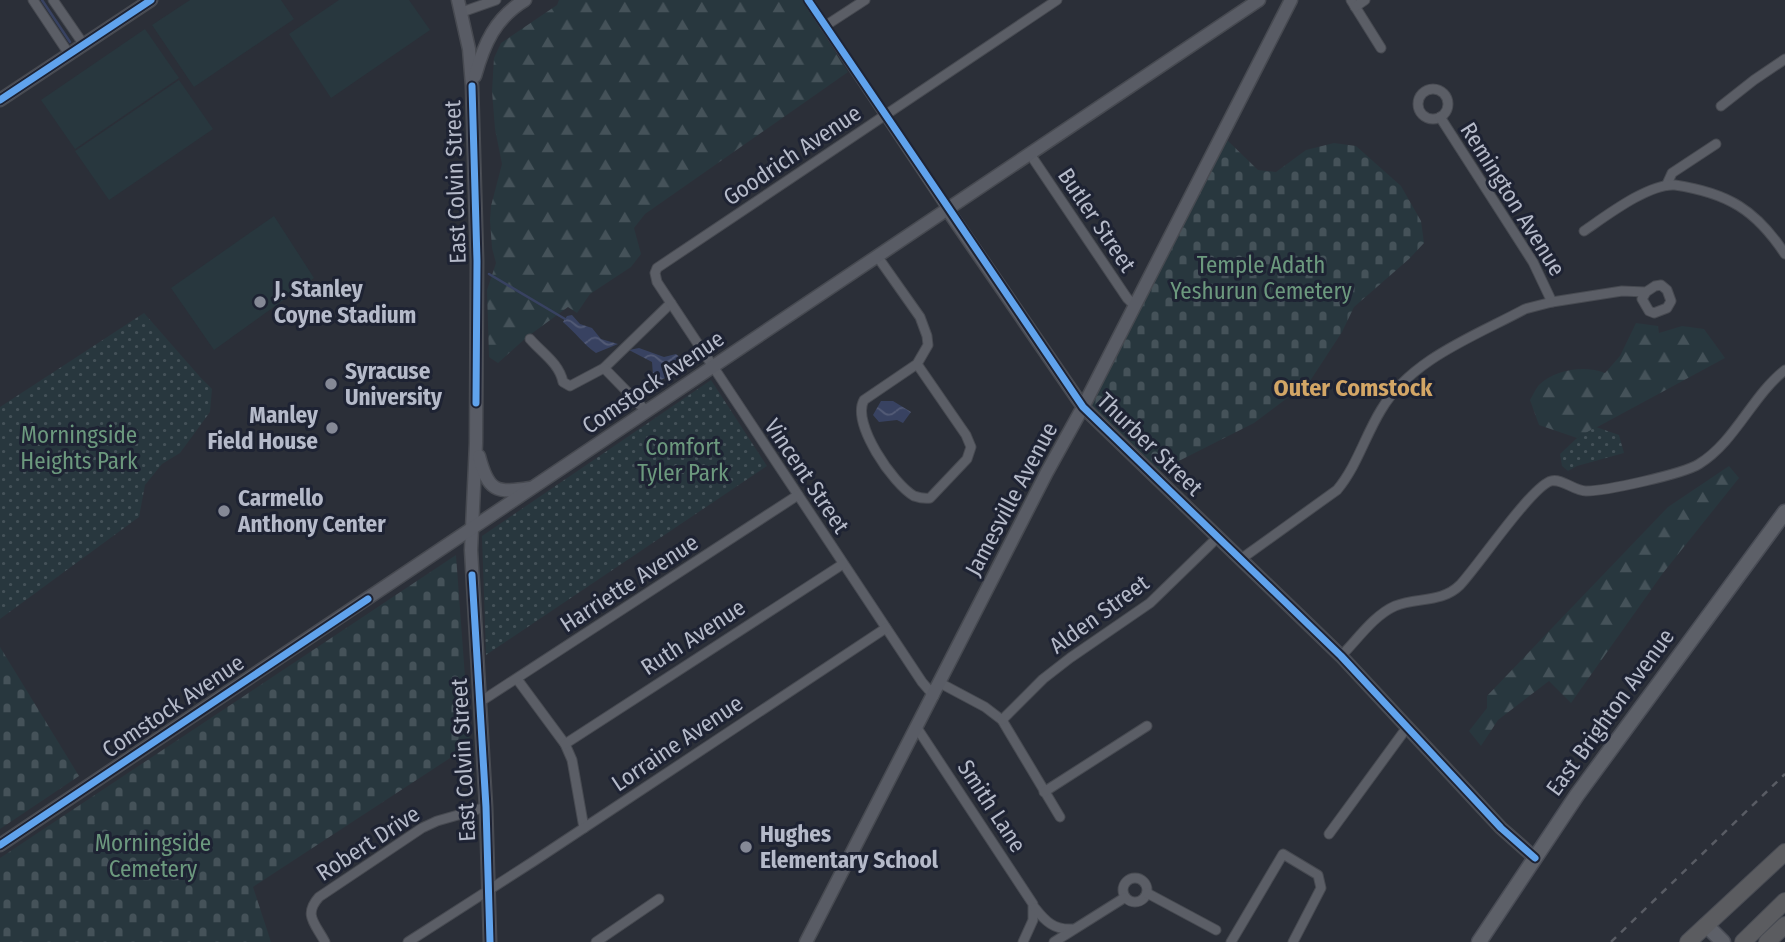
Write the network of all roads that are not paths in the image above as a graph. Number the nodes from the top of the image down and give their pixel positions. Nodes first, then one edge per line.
1 (33, 0) edge
2 (53, 0) edge
3 (151, 0) edge
4 (496, 0) edge
5 (525, 0) edge
6 (808, 0) edge
7 (865, 0) edge
8 (1057, 0) edge
9 (1259, 0) edge
10 (1291, 0) edge
11 (1365, 0) edge
12 (1353, 3) edge
13 (460, 6) edge
14 (825, 26) junction
15 (83, 45) junction
16 (1381, 48) dead end
17 (69, 54) junction
18 (1785, 59) edge
19 (472, 86) junction
20 (0, 100) edge
21 (1721, 107) dead end
22 (886, 116) junction
23 (1440, 117) dead end
24 (1716, 144) dead end
25 (1030, 154) junction
26 (1667, 184) junction
27 (947, 209) junction
28 (1584, 231) dead end
29 (1785, 254) edge
30 (877, 256) junction
31 (655, 273) joint
32 (1646, 292) dead end
33 (1552, 302) junction
34 (671, 303) junction
35 (1134, 305) junction
36 (530, 339) dead end
37 (917, 364) junction
38 (713, 367) junction
39 (604, 368) junction
40 (1785, 370) edge
41 (1083, 407) junction
42 (646, 411) junction
43 (476, 443) junction
44 (534, 487) junction
45 (798, 495) junction
46 (1785, 512) edge
47 (472, 528) junction
48 (1217, 537) junction
49 (1241, 559) junction
50 (843, 564) junction
51 (886, 628) junction
52 (1341, 656) junction
53 (517, 679) junction
54 (940, 683) junction
55 (934, 696) junction
56 (480, 702) junction
57 (1002, 720) junction
58 (1147, 726) dead end
59 (1408, 726) junction
60 (917, 728) junction
61 (565, 744) junction
62 (1044, 792) junction
63 (486, 807) junction
64 (1060, 817) dead end
65 (584, 828) junction
66 (1329, 834) dead end
67 (0, 845) edge
68 (1785, 852) edge
69 (1535, 858) junction
70 (489, 890) junction
71 (1147, 893) junction
72 (1124, 898) junction
73 (659, 899) dead end
74 (1785, 901) edge
75 (1034, 906) junction
76 (1706, 925) junction
77 (1785, 925) edge
78 (1074, 929) junction
79 (1216, 930) dead end
80 (1746, 939) edge
81 (325, 942) edge
82 (408, 942) edge
83 (490, 942) edge
84 (596, 942) edge
85 (806, 942) edge
86 (1023, 942) edge
87 (1054, 942) edge
88 (1231, 942) edge
89 (1293, 942) edge
90 (1479, 942) edge
91 (1688, 942) edge
92 (1713, 942) edge
93 (1723, 942) edge
94 (1767, 942) edge

1 - 17 street
2 - 15 street
3 - 15 street
4 - 13 street
5 - 19 street
6 - 14 street, Thurber Street
7 - 14 street
8 - 22 street, Goodrich Avenue
9 - 25 street, Comstock Avenue
10 - 35 street, Jamesville Avenue
11 - 12 street
12 - 16 street
13 - 19 street, East Colvin Street
14 - 22 street, Thurber Street
15 - 17 street
17 - 20 street
18 - 21 street
19 - 43 street, East Colvin Street
22 - 27 street, Thurber Street
22 - 31 street, Goodrich Avenue
23 - 33 street, Remington Avenue
24 - 26 street
25 - 27 street, Comstock Avenue
25 - 35 street, Butler Street
26 - 28 street
26 - 29 street
27 - 30 street, Comstock Avenue
27 - 41 street, Thurber Street
30 - 37 street
30 - 38 street, Comstock Avenue
31 - 34 street, Vincent Street
32 - 33 street, Remington Avenue
33 - 49 street, Remington Avenue
34 - 38 street, Vincent Street
34 - 39 street
35 - 41 street, Jamesville Avenue
36 - 39 street
37 - 37 street
38 - 42 street, Comstock Avenue
38 - 45 street, Vincent Street
39 - 42 street
40 - 52 street
41 - 48 street, Thurber Street
41 - 54 street, Jamesville Avenue
42 - 44 street, Comstock Avenue
43 - 44 street
43 - 47 street, East Colvin Street
44 - 47 street, Comstock Avenue
45 - 50 street, Vincent Street
45 - 53 street, Harriette Avenue
46 - 69 main road, East Brighton Avenue
47 - 56 street, East Colvin Street
47 - 67 street, Comstock Avenue
48 - 49 street, Thurber Street
48 - 57 street, Alden Street
49 - 52 street, Thurber Street
50 - 51 street, Vincent Street
50 - 61 street, Ruth Avenue
51 - 55 street, Vincent Street
51 - 65 street, Lorraine Avenue
52 - 59 street, Thurber Street
53 - 56 street, Harriette Avenue
53 - 61 street
54 - 55 street, Jamesville Avenue
54 - 57 street
55 - 60 street, Jamesville Avenue
56 - 63 street, East Colvin Street
57 - 62 street
58 - 62 street
59 - 66 street
59 - 69 street, Thurber Street
60 - 75 street, Smith Lane
60 - 85 street, Jamesville Avenue
61 - 65 street
62 - 64 street
63 - 70 street, East Colvin Street
63 - 81 street, Robert Drive
65 - 70 street, Lorraine Avenue
68 - 76 highway
69 - 90 main road, East Brighton Avenue
70 - 82 street, Lorraine Avenue
70 - 83 street, East Colvin Street
71 - 72 street
71 - 72 street
71 - 79 street
72 - 78 street
73 - 84 street
74 - 80 highway
75 - 78 street, Smith Lane
75 - 86 street
76 - 91 highway
76 - 92 main road
76 - 93 main road
77 - 94 highway
78 - 87 street
88 - 89 street

